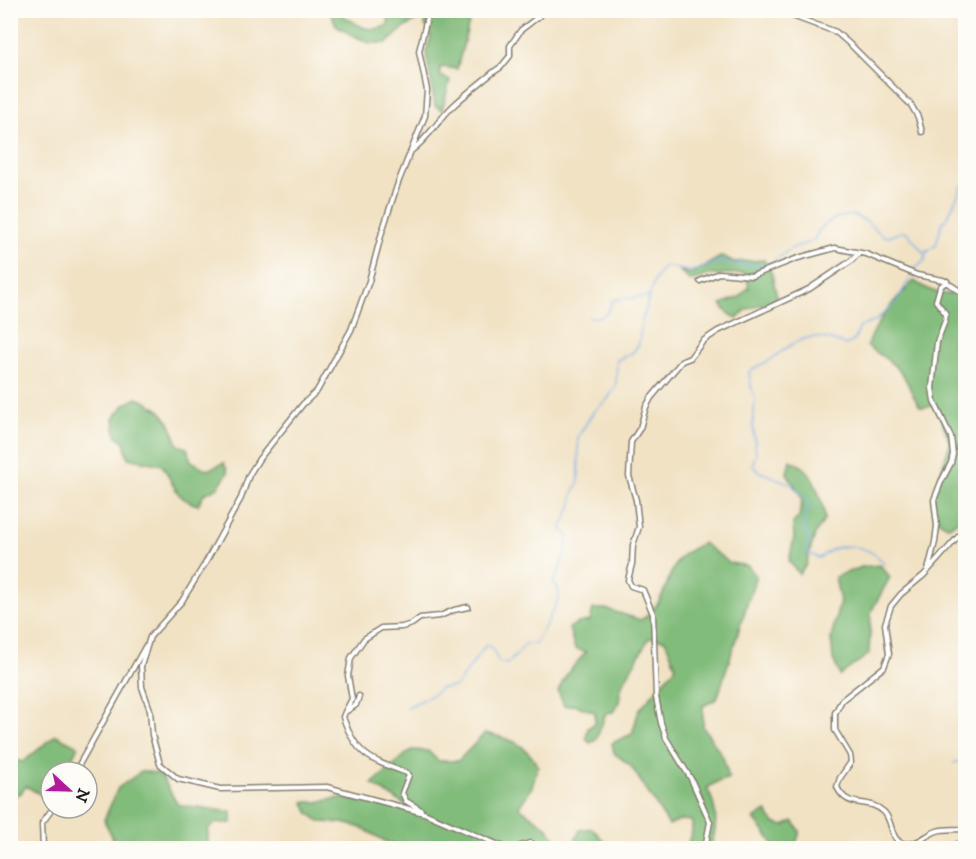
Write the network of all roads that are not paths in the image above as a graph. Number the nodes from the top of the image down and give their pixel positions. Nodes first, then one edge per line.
1 (429, 10) edge
2 (547, 10) edge
3 (776, 10) edge
4 (922, 132) dead end
5 (411, 151) junction
6 (859, 253) junction
7 (700, 281) dead end
8 (947, 281) junction
9 (966, 295) edge
10 (966, 528) edge
11 (927, 571) junction
12 (468, 607) dead end
13 (150, 638) junction
14 (359, 696) dead end
15 (345, 712) junction
16 (82, 760) edge
17 (424, 813) junction
18 (44, 820) edge
19 (966, 829) edge
20 (966, 840) edge
21 (43, 849) edge
22 (506, 849) edge
23 (514, 849) edge
24 (546, 849) edge
25 (705, 849) edge
26 (951, 849) edge

1 - 5 street
2 - 5 street
3 - 4 street
5 - 13 street
6 - 7 street
6 - 8 street
6 - 25 street
8 - 9 street
8 - 11 street
10 - 11 street
11 - 19 street
12 - 15 street
13 - 16 street
13 - 17 street
14 - 15 street
15 - 17 street
17 - 22 street
18 - 21 street
20 - 26 street
23 - 24 street

